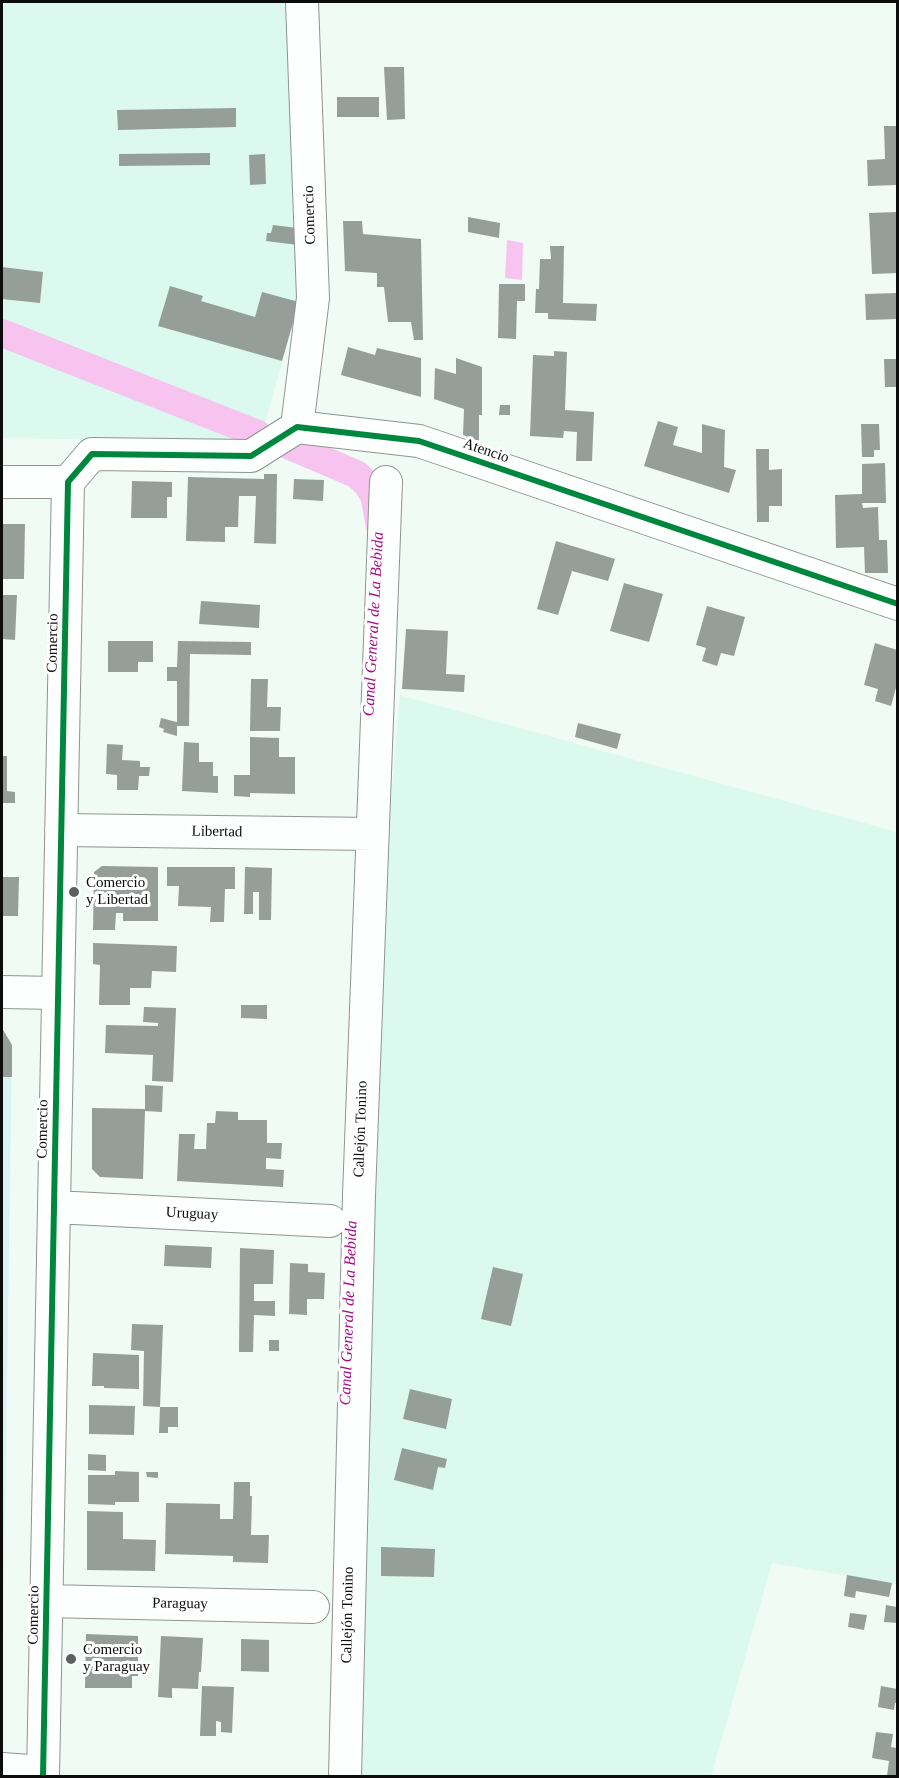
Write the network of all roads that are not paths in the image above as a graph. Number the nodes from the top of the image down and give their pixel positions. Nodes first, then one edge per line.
1 (302, 2) edge
2 (297, 427) junction
3 (2, 482) edge
4 (68, 482) junction
5 (386, 482) dead end
6 (897, 604) edge
7 (61, 830) junction
8 (372, 834) junction
9 (2, 992) edge
10 (58, 993) junction
11 (54, 1207) junction
12 (330, 1221) dead end
13 (46, 1601) junction
14 (313, 1607) dead end
15 (2, 1769) edge
16 (43, 1774) edge
17 (345, 1776) edge

1 - 2 street, Comercio
2 - 4 street
2 - 6 street, Atencio
3 - 4 street
4 - 7 street, Comercio
5 - 8 street, Callejón Tonino
7 - 8 street, Libertad
7 - 10 street, Comercio
8 - 17 street, Callejón Tonino
9 - 10 street
10 - 11 street, Comercio
11 - 12 street, Uruguay
11 - 13 street, Comercio
13 - 14 street, Paraguay
13 - 16 street, Comercio
15 - 16 street

